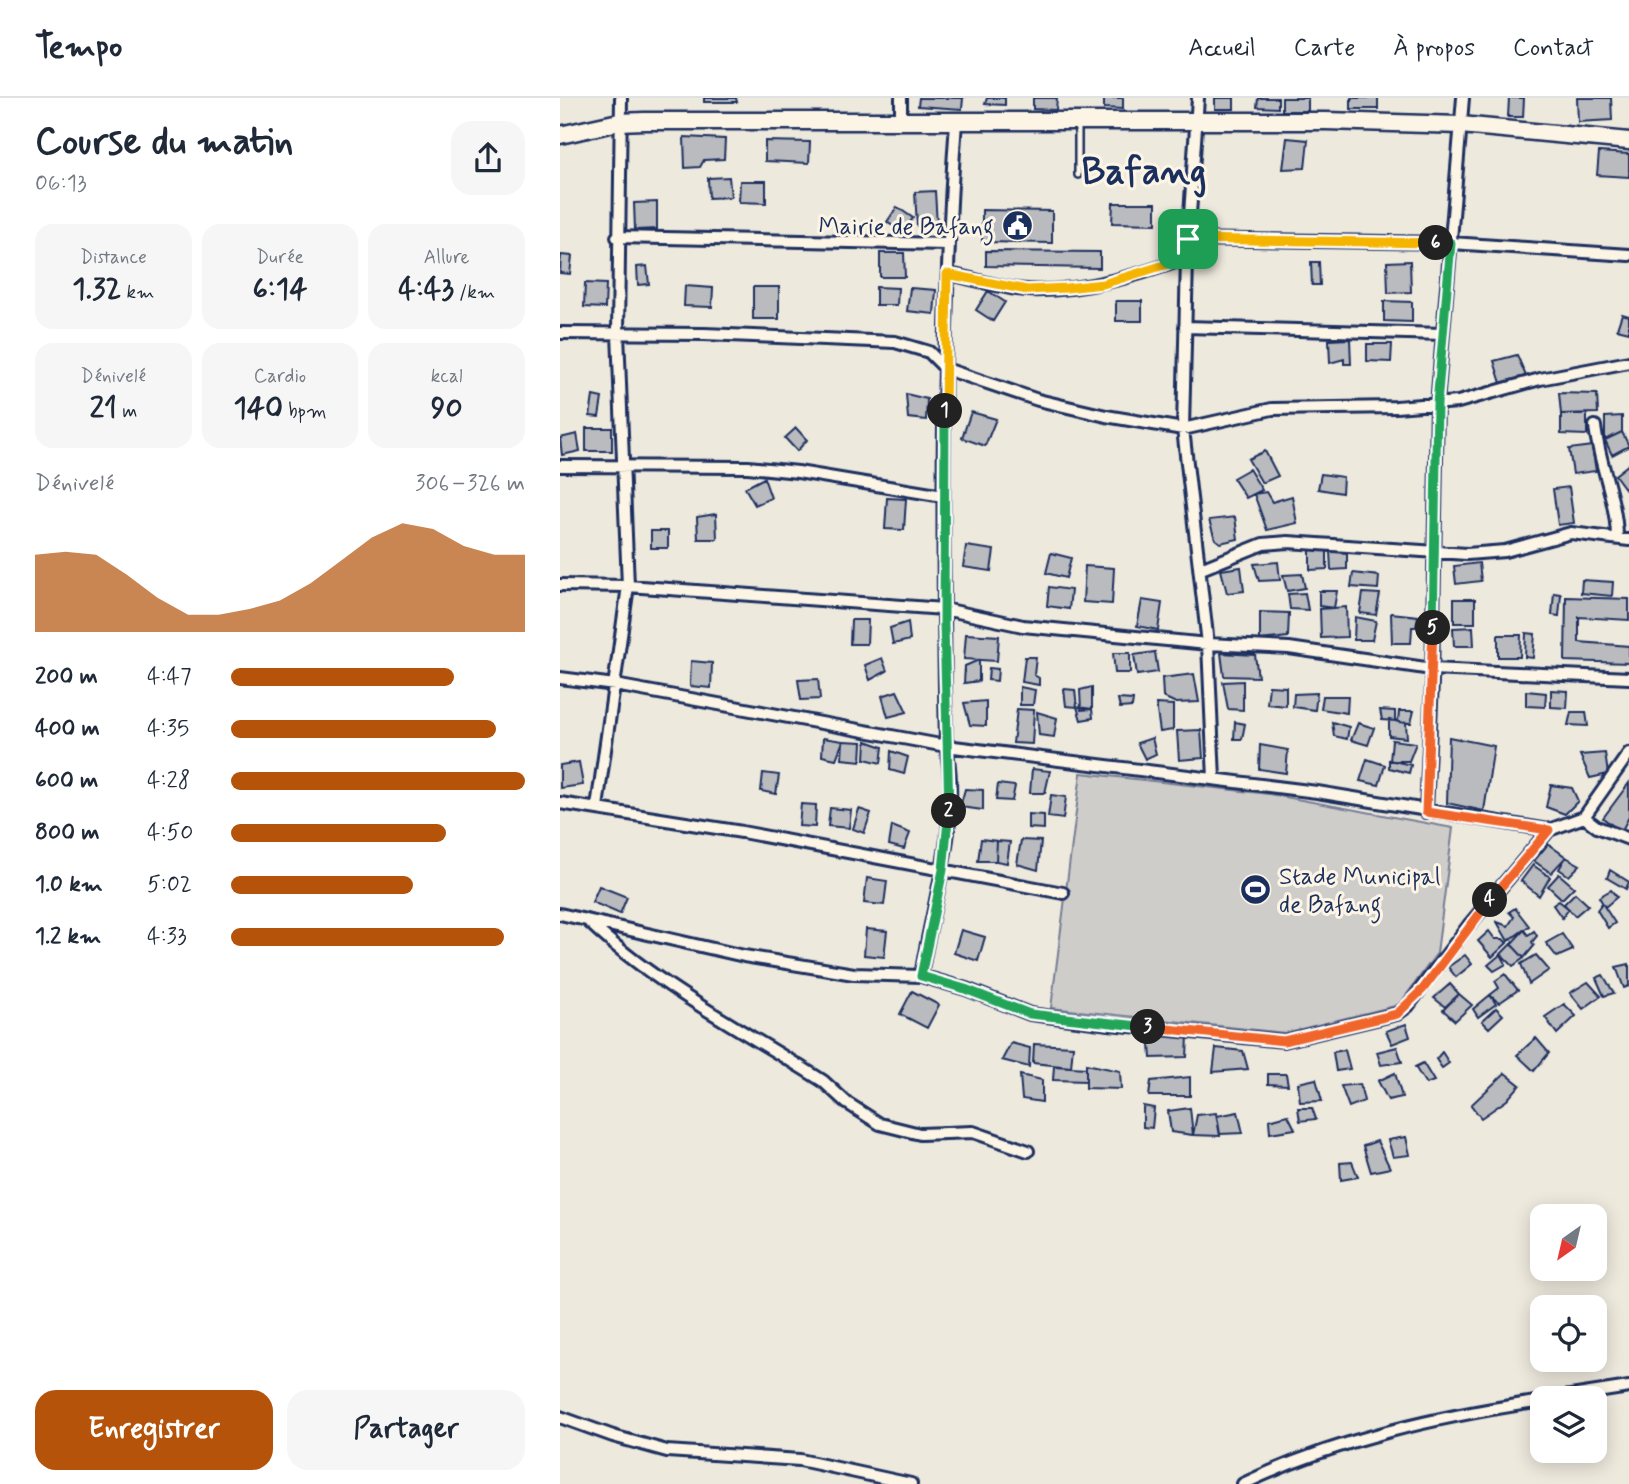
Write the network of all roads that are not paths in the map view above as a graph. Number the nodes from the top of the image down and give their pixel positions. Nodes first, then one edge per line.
1 (621, 98) edge
2 (901, 98) edge
3 (1198, 98) edge
4 (1463, 98) edge
5 (901, 119) junction
6 (1078, 121) junction
7 (619, 122) junction
8 (956, 122) junction
9 (1196, 122) junction
10 (1461, 125) junction
11 (560, 135) edge
12 (1629, 141) edge
13 (1078, 176) dead end
14 (617, 237) junction
15 (1188, 239) junction
16 (1451, 243) junction
17 (947, 244) junction
18 (1629, 255) edge
19 (1187, 258) junction
20 (947, 274) junction
21 (1185, 327) junction
22 (560, 333) edge
23 (618, 333) junction
24 (1443, 334) junction
25 (1629, 362) edge
26 (946, 369) junction
27 (1437, 404) junction
28 (1595, 426) dead end
29 (1183, 429) junction
30 (560, 466) edge
31 (623, 467) junction
32 (943, 496) junction
33 (1617, 536) junction
34 (1629, 540) edge
35 (1434, 552) junction
36 (1201, 569) junction
37 (560, 585) edge
38 (628, 586) junction
39 (944, 609) junction
40 (1208, 645) junction
41 (1432, 668) junction
42 (560, 678) edge
43 (1629, 678) edge
44 (615, 685) junction
45 (946, 746) junction
46 (1629, 754) edge
47 (1214, 779) junction
48 (560, 803) edge
49 (597, 807) junction
50 (1426, 812) junction
51 (1584, 817) junction
52 (1549, 830) junction
53 (1629, 839) edge
54 (943, 870) junction
55 (1063, 893) dead end
56 (560, 914) edge
57 (587, 920) junction
58 (921, 976) junction
59 (1028, 1151) dead end
60 (1629, 1387) edge
61 (1607, 1390) edge
62 (1530, 1403) edge
63 (560, 1417) edge
64 (911, 1484) edge
65 (1243, 1484) edge

1 - 7 street
2 - 5 street
3 - 9 street
4 - 10 street
5 - 7 street
5 - 8 street
6 - 8 street
6 - 9 street
6 - 13 lane
7 - 11 street
7 - 14 street
8 - 17 street
9 - 10 street
9 - 15 street
10 - 12 street
10 - 16 street
14 - 17 street
14 - 23 street
15 - 16 street
15 - 19 street
16 - 18 street
16 - 24 street
17 - 20 street
19 - 20 street
19 - 21 street
20 - 26 street
21 - 24 street
21 - 29 street
22 - 23 street
23 - 26 street
23 - 31 street
24 - 27 street
25 - 27 street
26 - 29 street
26 - 32 street
27 - 29 street
27 - 35 street
28 - 33 street
29 - 36 street
30 - 31 street
31 - 32 street
31 - 38 street
32 - 39 street
33 - 34 street
33 - 35 street
35 - 36 street
35 - 41 street
36 - 40 street
37 - 38 street
38 - 39 street
38 - 44 street
39 - 40 street
39 - 45 street
40 - 41 street
40 - 47 street
41 - 43 street
41 - 50 street
42 - 44 street
44 - 45 street
44 - 49 street
45 - 47 street
45 - 54 street
46 - 51 street
47 - 50 street
48 - 49 street
49 - 54 street
50 - 52 street
51 - 52 street
51 - 53 street
52 - 58 street
54 - 55 street
54 - 58 street
56 - 57 street
57 - 58 street
57 - 59 street
60 - 61 street
62 - 65 street
63 - 64 street

